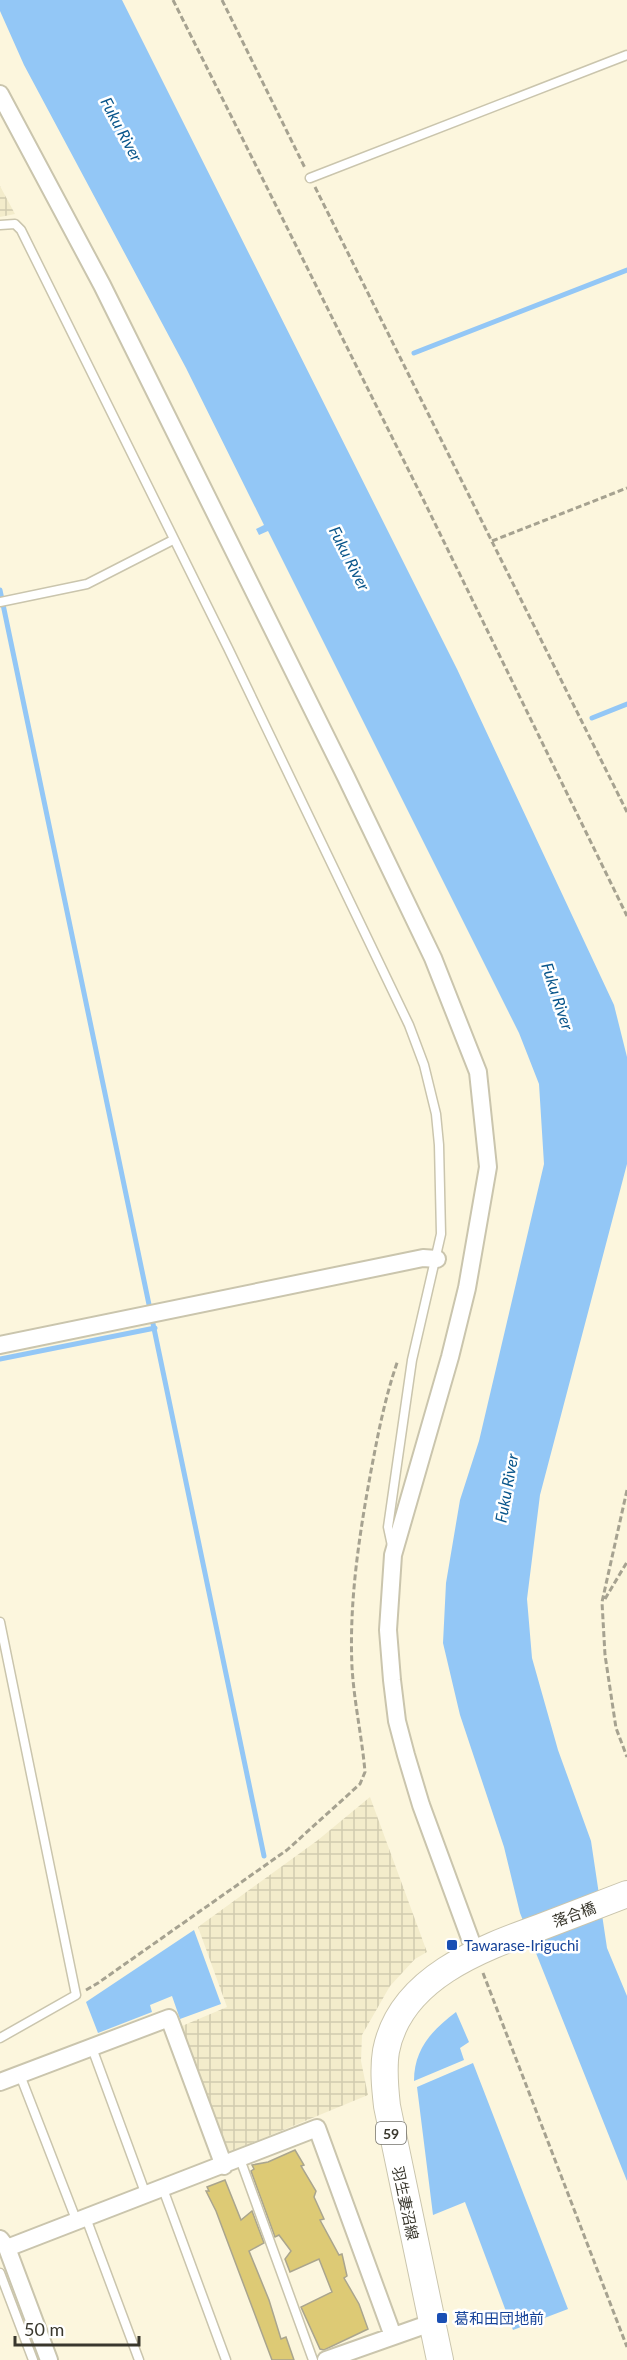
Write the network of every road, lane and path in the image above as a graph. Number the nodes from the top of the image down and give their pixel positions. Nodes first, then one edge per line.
1 (173, 0) edge
2 (222, 0) edge
3 (627, 56) edge
4 (0, 94) edge
5 (310, 178) junction
6 (0, 225) edge
7 (627, 488) edge
8 (173, 540) junction
9 (492, 541) junction
10 (0, 602) edge
11 (627, 812) edge
12 (627, 916) edge
13 (437, 1259) junction
14 (0, 1345) edge
15 (400, 1355) dead end
16 (627, 1490) edge
17 (393, 1555) junction
18 (627, 1562) edge
19 (602, 1602) junction
20 (0, 1622) edge
21 (627, 1757) edge
22 (627, 1894) edge
23 (482, 1957) junction
24 (76, 1995) junction
25 (0, 2038) edge
26 (92, 2048) junction
27 (20, 2075) junction
28 (0, 2082) edge
29 (240, 2159) junction
30 (224, 2166) junction
31 (163, 2189) junction
32 (146, 2195) junction
33 (81, 2220) junction
34 (3, 2244) edge
35 (0, 2273) edge
36 (431, 2323) junction
37 (393, 2336) junction
38 (627, 2347) edge
39 (33, 2360) edge
40 (49, 2360) edge
41 (139, 2360) edge
42 (226, 2360) edge
43 (313, 2360) edge
44 (326, 2360) edge
45 (440, 2360) edge

1 - 12 path
2 - 5 path
3 - 5 lane
4 - 17 street
5 - 9 path
6 - 8 lane
7 - 9 path
8 - 10 lane
8 - 13 lane
9 - 11 path
13 - 14 street
13 - 17 lane
15 - 24 path
16 - 19 path
17 - 23 street
18 - 19 path
19 - 21 path
20 - 24 lane
22 - 23 main road, 落合橋 / 59
23 - 36 main road, 羽生妻沼線 / 59
23 - 38 path
24 - 25 lane
26 - 27 street
26 - 30 street
26 - 32 lane
27 - 28 street
27 - 33 lane
29 - 30 street
29 - 37 street
29 - 43 lane
30 - 31 street
31 - 32 street
31 - 42 lane
32 - 33 street
33 - 34 street
33 - 41 lane
34 - 40 street
35 - 39 lane
36 - 37 street
36 - 45 main road, 羽生妻沼線 / 59
37 - 44 street

